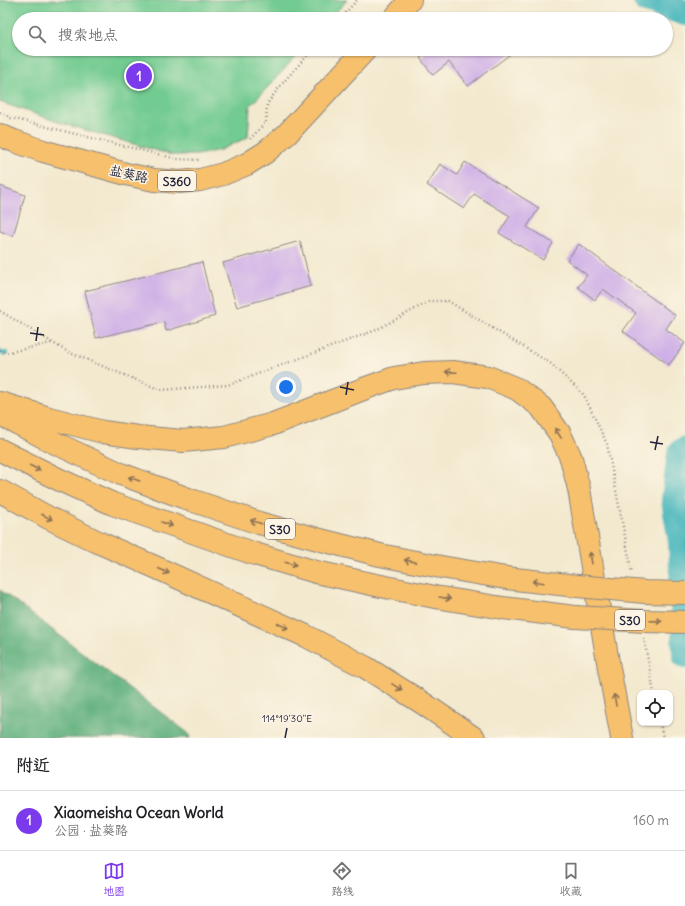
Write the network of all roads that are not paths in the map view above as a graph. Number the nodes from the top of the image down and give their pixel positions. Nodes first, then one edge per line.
1 (410, 0) edge
2 (400, 12) edge
3 (360, 56) edge
4 (0, 136) edge
5 (0, 403) edge
6 (0, 414) edge
7 (0, 450) edge
8 (0, 491) edge
9 (685, 593) edge
10 (685, 622) edge
11 (474, 738) edge
12 (622, 738) edge

1 - 2 main road
3 - 4 main road, 盐葵路 / S360
12 -> 5 main road
9 -> 6 main road, S30, bridge
7 -> 10 main road, S30, bridge
8 -> 11 main road

